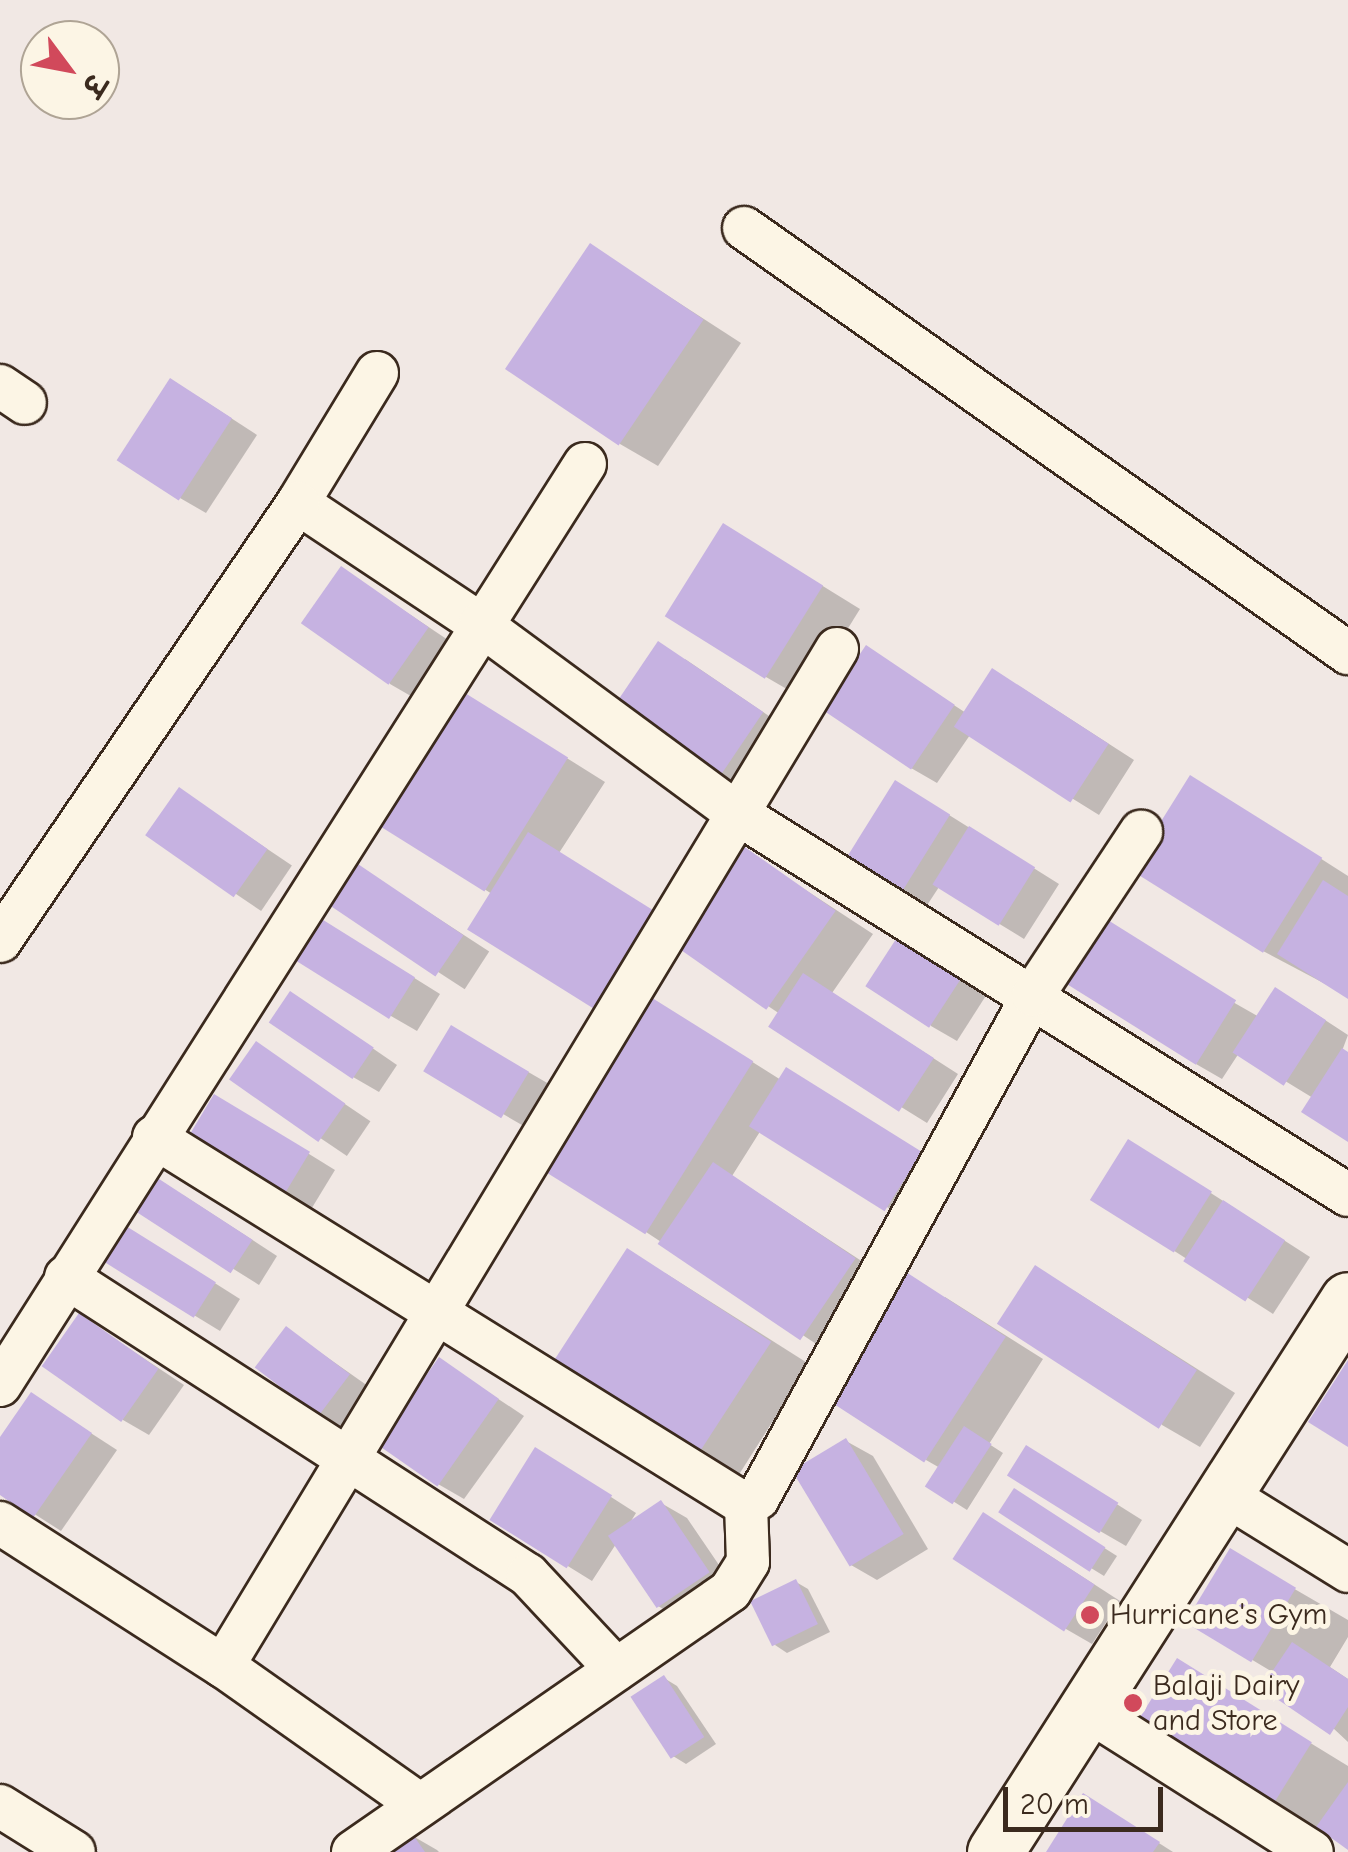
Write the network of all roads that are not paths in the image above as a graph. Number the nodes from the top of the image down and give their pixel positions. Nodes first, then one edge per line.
1 (744, 228) dead end
2 (377, 373) dead end
3 (585, 464) dead end
4 (298, 502) junction
5 (480, 624) junction
6 (836, 649) dead end
7 (1348, 654) edge
8 (738, 814) junction
9 (1141, 832) dead end
10 (0, 941) edge
11 (1033, 994) junction
12 (154, 1137) junction
13 (1348, 1196) edge
14 (66, 1277) junction
15 (1348, 1300) edge
16 (430, 1314) junction
17 (0, 1385) edge
18 (349, 1458) junction
19 (1224, 1494) junction
20 (746, 1505) junction
21 (0, 1523) edge
22 (1348, 1570) edge
23 (223, 1666) junction
24 (616, 1669) junction
25 (1086, 1709) junction
26 (420, 1805) junction
27 (0, 1806) edge
28 (74, 1852) edge
29 (353, 1852) edge
30 (994, 1852) edge
31 (1312, 1852) edge

1 - 7 street
2 - 4 street
3 - 5 street
4 - 5 street
4 - 10 street
5 - 8 street
5 - 12 street
6 - 8 street
8 - 11 street
8 - 16 street
9 - 11 street
11 - 13 street
11 - 20 street
12 - 14 street
12 - 16 street
14 - 17 street
14 - 18 street
15 - 19 street
16 - 18 street
16 - 20 street
18 - 23 street
18 - 24 street
19 - 22 street
19 - 25 street
20 - 24 street
21 - 23 street
23 - 26 street
24 - 26 street
25 - 30 street
25 - 31 street
26 - 29 street
27 - 28 street

